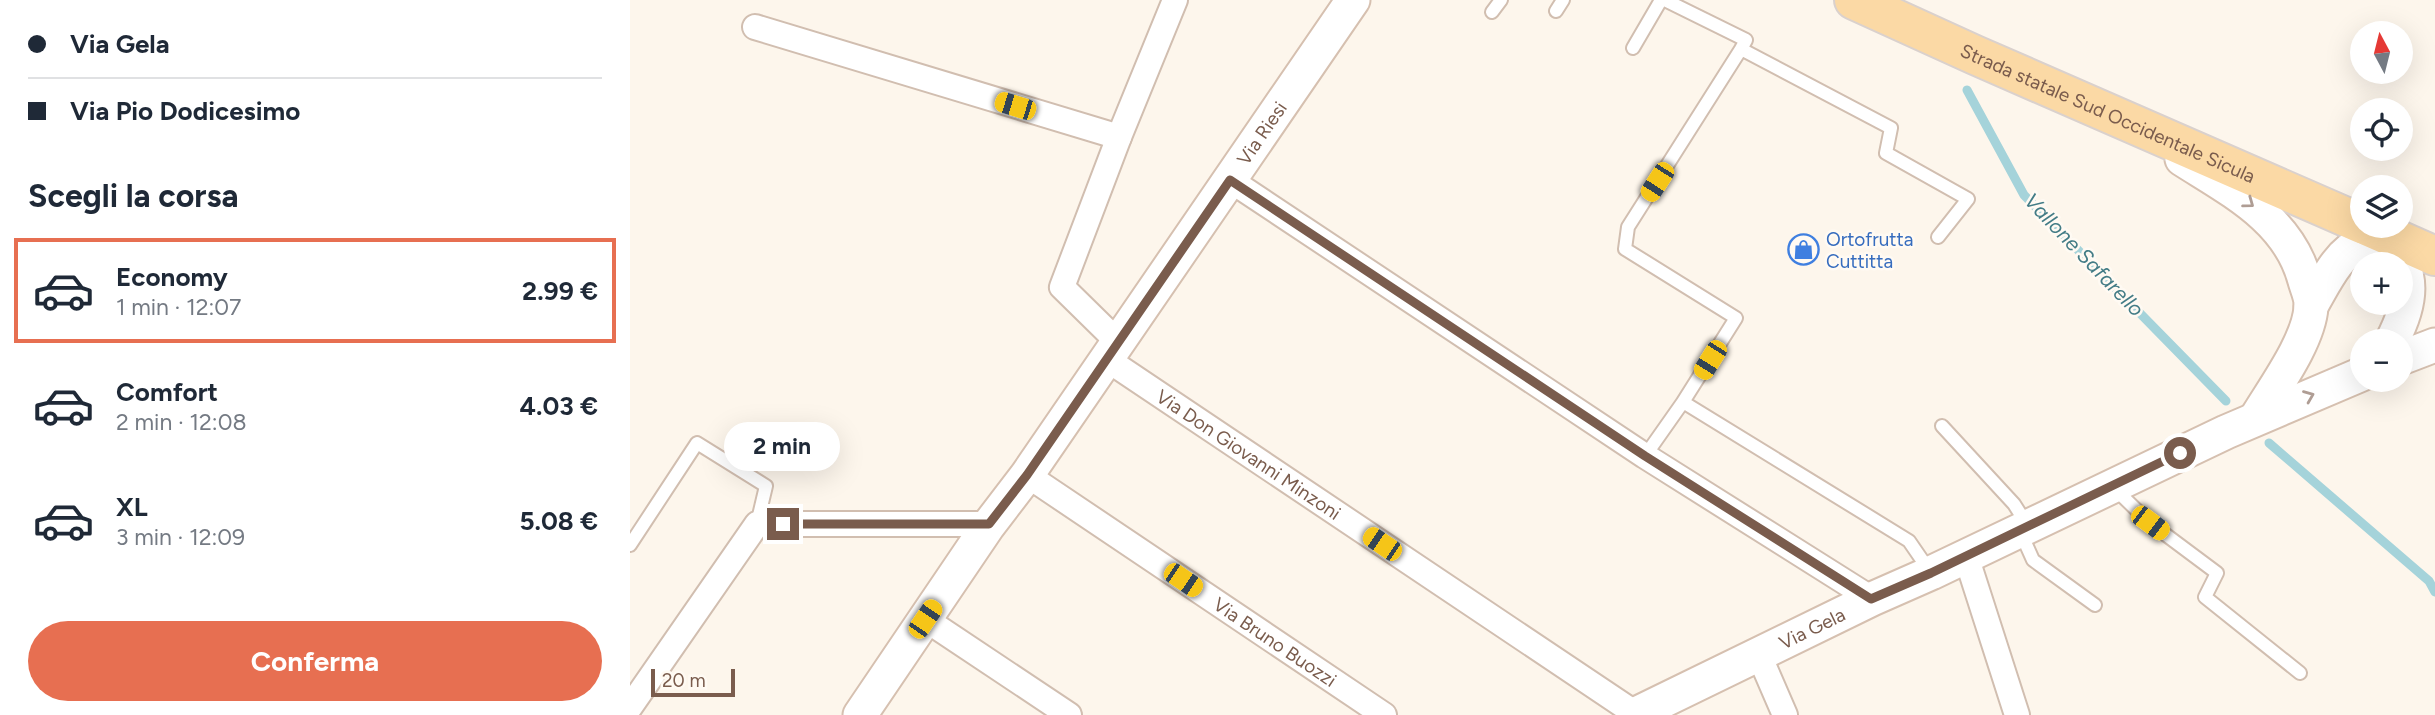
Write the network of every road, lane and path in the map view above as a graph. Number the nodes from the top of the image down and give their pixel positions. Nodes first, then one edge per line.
1 (1175, 0) edge
2 (1353, 0) edge
3 (1501, 0) edge
4 (1663, 0) edge
5 (1854, 0) edge
6 (1492, 12) dead end
7 (755, 27) dead end
8 (1633, 47) dead end
9 (1741, 49) junction
10 (2108, 114) junction
11 (1119, 137) junction
12 (1230, 180) junction
13 (2350, 218) edge
14 (1938, 237) dead end
15 (2365, 238) edge
16 (2383, 238) edge
17 (2395, 238) edge
18 (2435, 256) edge
19 (2311, 306) junction
20 (2398, 329) edge
21 (2435, 345) edge
22 (1111, 350) junction
23 (2413, 353) edge
24 (2350, 379) edge
25 (1683, 402) junction
26 (2256, 418) junction
27 (1942, 426) dead end
28 (1645, 456) junction
29 (1027, 475) junction
30 (2112, 486) junction
31 (757, 524) junction
32 (989, 524) junction
33 (2024, 528) junction
34 (630, 545) edge
35 (1966, 556) junction
36 (1931, 573) junction
37 (1871, 599) junction
38 (2095, 605) dead end
39 (925, 619) junction
40 (1759, 655) junction
41 (2300, 673) dead end
42 (630, 707) edge
43 (860, 715) edge
44 (1069, 715) edge
45 (1384, 715) edge
46 (1635, 715) edge
47 (1785, 715) edge
48 (2017, 715) edge

1 - 11 street
2 - 12 main road, Via Riesi
3 - 6 lane
4 - 8 lane
4 - 9 lane
5 - 10 main road, Strada statale Sud Occidentale Sicula
7 - 11 street
9 - 14 lane
9 - 25 lane
10 - 13 main road, Strada statale Sud Occidentale Sicula
10 -> 19 main road
11 - 22 street, Via Don Giovanni Minzoni
12 - 22 main road, Via Riesi
12 - 28 street
15 - 19 main road
16 - 20 main road
17 - 18 main road, Strada statale Sud Occidentale Sicula
19 - 26 main road
21 - 23 main road
22 - 29 main road, Via Riesi
22 - 46 street, Via Don Giovanni Minzoni
26 -> 24 main road, Via Gela
25 - 28 lane
25 - 36 lane
26 - 30 main road, Via Gela
27 - 33 lane
28 - 37 street
29 - 32 main road, Via Riesi
29 - 45 street, Via Bruno Buozzi
30 - 33 main road, Via Gela
30 - 41 lane
31 - 32 street
31 - 34 lane
31 - 42 street
32 - 39 main road, Via Riesi
33 - 35 main road, Via Gela
33 - 38 lane
35 - 36 main road, Via Gela
35 - 48 street
36 - 37 main road, Via Gela
37 - 40 main road, Via Gela
39 - 43 main road, Via Riesi
39 - 44 street
40 - 46 main road, Via Gela
40 - 47 street

